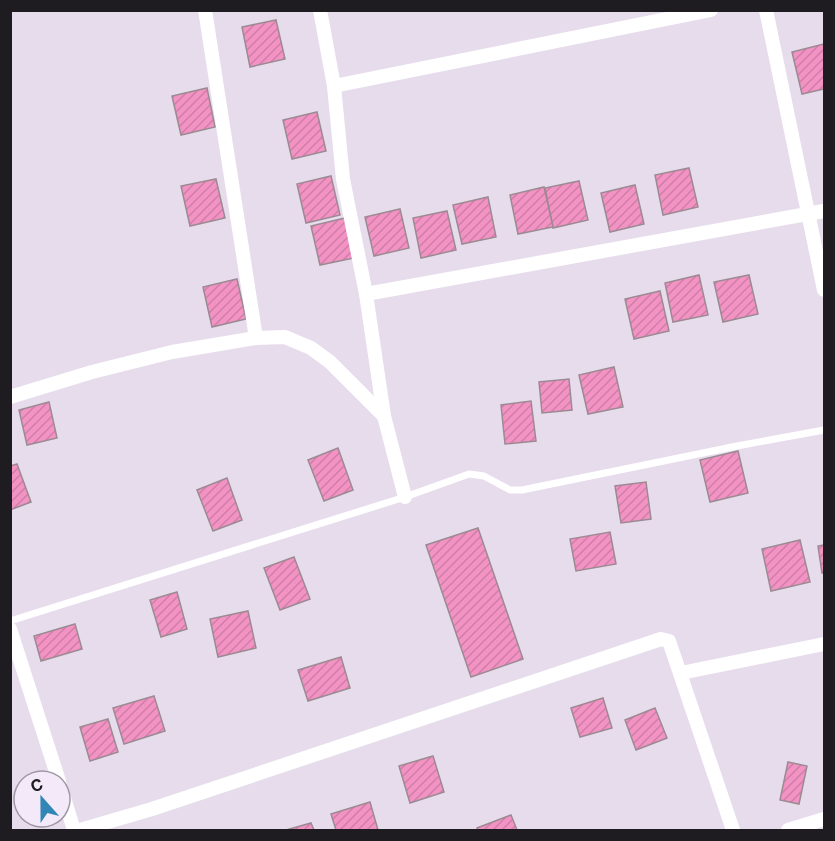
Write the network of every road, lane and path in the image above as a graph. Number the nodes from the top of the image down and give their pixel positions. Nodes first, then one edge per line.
1 (205, 10) edge
2 (320, 10) edge
3 (711, 10) edge
4 (766, 10) edge
5 (334, 86) junction
6 (825, 211) edge
7 (808, 214) junction
8 (825, 290) edge
9 (366, 294) junction
10 (256, 338) junction
11 (10, 397) edge
12 (384, 416) junction
13 (825, 430) edge
14 (405, 497) junction
15 (10, 621) edge
16 (10, 629) edge
17 (825, 644) edge
18 (681, 673) junction
19 (55, 769) edge
20 (825, 819) edge
21 (80, 831) edge
22 (734, 831) edge
23 (788, 831) edge

1 - 10 street
2 - 5 street
3 - 5 street
4 - 7 street
5 - 9 street
6 - 7 street
7 - 8 street
7 - 9 street
9 - 12 street
10 - 11 street
10 - 12 street
12 - 14 street
13 - 14 lane
14 - 15 lane
16 - 19 street
17 - 18 street
18 - 21 street
18 - 22 street
20 - 23 street

